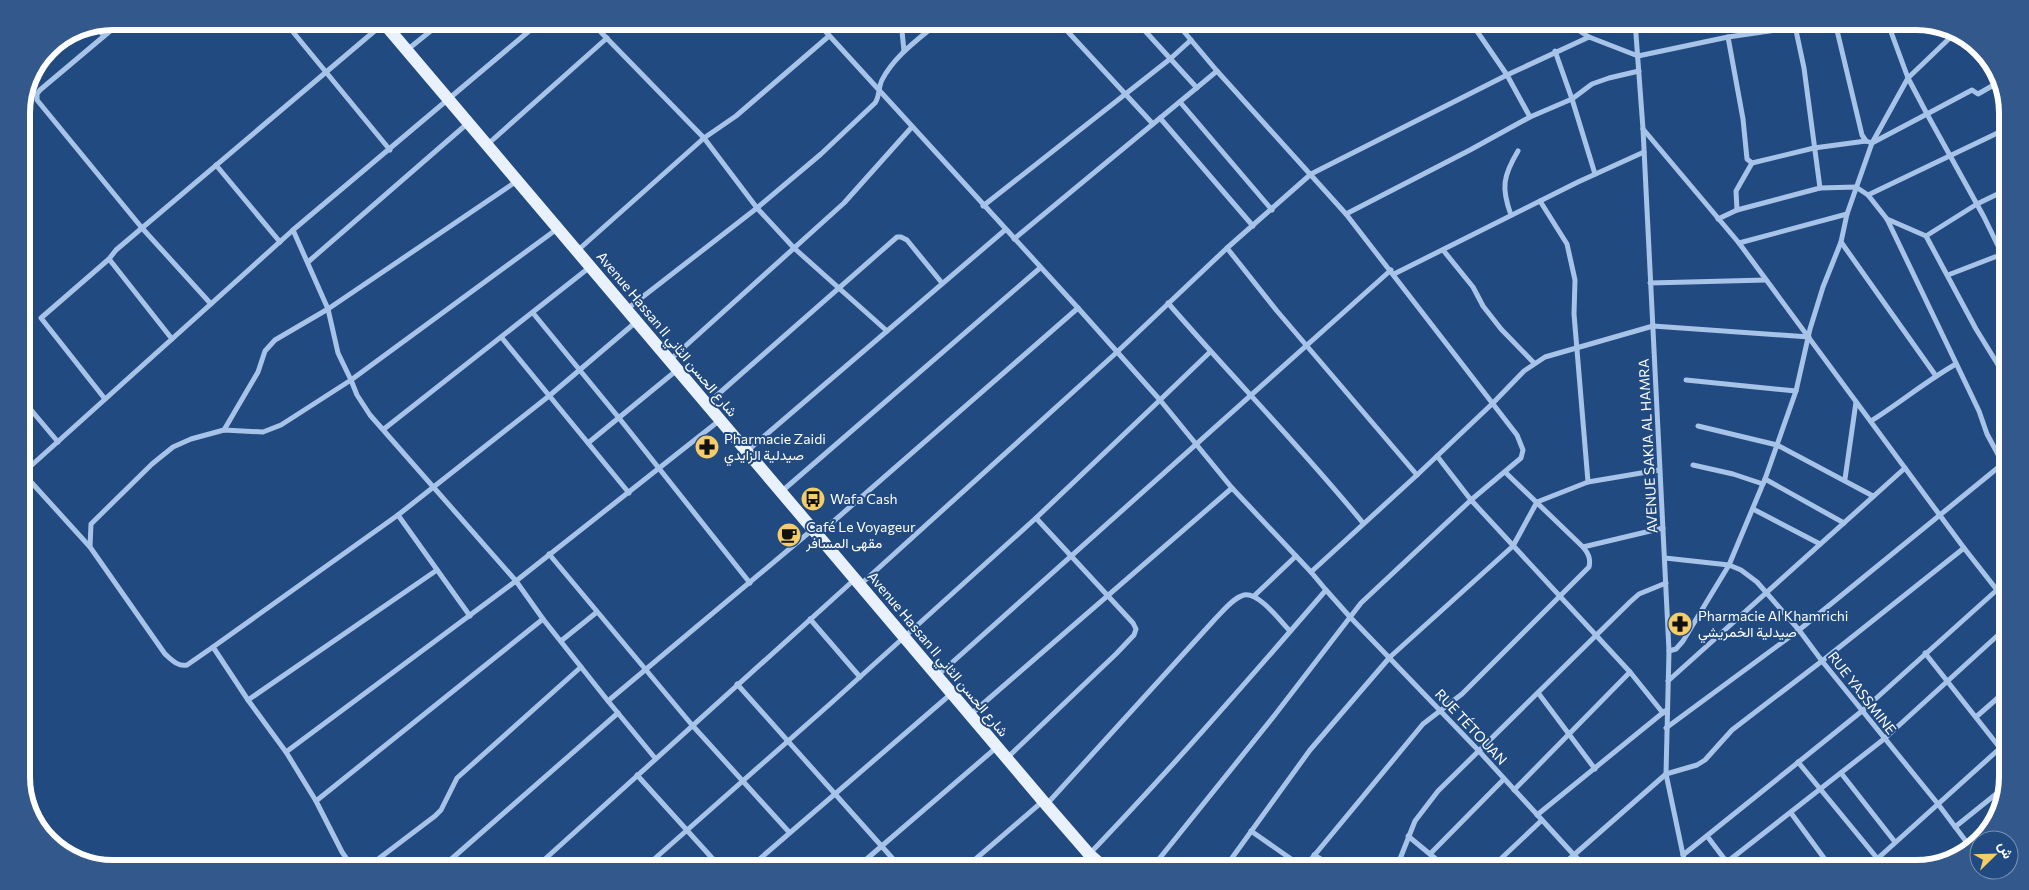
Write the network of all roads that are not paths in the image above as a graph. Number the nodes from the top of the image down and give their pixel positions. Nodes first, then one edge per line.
1 (111, 30) edge
2 (291, 30) edge
3 (374, 30) edge
4 (390, 30) edge
5 (432, 30) edge
6 (531, 30) edge
7 (599, 30) edge
8 (823, 30) edge
9 (902, 30) edge
10 (929, 30) edge
11 (1066, 30) edge
12 (1144, 30) edge
13 (1183, 30) edge
14 (1476, 30) edge
15 (1578, 30) edge
16 (1636, 30) edge
17 (1764, 30) edge
18 (1796, 30) edge
19 (1838, 30) edge
20 (1890, 30) edge
21 (100, 31) edge
22 (104, 36) junction
23 (828, 36) junction
24 (1589, 37) junction
25 (1728, 37) junction
26 (1951, 37) edge
27 (607, 38) junction
28 (1191, 40) junction
29 (406, 50) junction
30 (904, 51) junction
31 (1555, 51) junction
32 (1638, 56) junction
33 (1170, 59) junction
34 (1217, 71) junction
35 (1639, 71) junction
36 (326, 72) junction
37 (1507, 74) junction
38 (1908, 78) junction
39 (1994, 85) edge
40 (1197, 88) junction
41 (879, 92) junction
42 (1126, 93) junction
43 (1572, 99) junction
44 (450, 100) junction
45 (1180, 102) junction
46 (1927, 114) junction
47 (1530, 117) junction
48 (1160, 118) junction
49 (468, 122) junction
50 (1153, 124) junction
51 (911, 128) junction
52 (1643, 129) junction
53 (1999, 132) edge
54 (704, 138) junction
55 (1869, 142) junction
56 (487, 144) junction
57 (1814, 148) junction
58 (390, 150) junction
59 (1518, 151) dead end
60 (1644, 152) junction
61 (1951, 156) junction
62 (1752, 163) junction
63 (216, 165) junction
64 (1312, 174) junction
65 (1595, 174) junction
66 (517, 180) junction
67 (1856, 187) junction
68 (1820, 188) junction
69 (1999, 193) edge
70 (1868, 195) junction
71 (1540, 201) junction
72 (1977, 204) junction
73 (983, 206) junction
74 (757, 208) junction
75 (1272, 210) junction
76 (1737, 210) junction
77 (1346, 214) junction
78 (1847, 214) junction
79 (1511, 215) junction
80 (1718, 219) junction
81 (1888, 219) junction
82 (1253, 226) junction
83 (142, 228) junction
84 (558, 228) junction
85 (293, 230) junction
86 (1005, 230) junction
87 (1926, 236) junction
88 (1014, 239) junction
89 (280, 242) junction
90 (1841, 242) junction
91 (1739, 243) junction
92 (794, 248) junction
93 (1227, 248) junction
94 (1444, 250) junction
95 (1999, 250) edge
96 (577, 251) junction
97 (1999, 255) edge
98 (109, 259) junction
99 (308, 262) junction
100 (590, 267) junction
101 (1040, 268) junction
102 (1393, 272) junction
103 (1948, 275) junction
104 (1766, 280) junction
105 (942, 283) junction
106 (1650, 283) junction
107 (838, 288) junction
108 (1168, 303) junction
109 (211, 304) junction
110 (1078, 308) junction
111 (328, 309) junction
112 (626, 309) junction
113 (533, 313) junction
114 (636, 321) junction
115 (1653, 326) junction
116 (886, 331) junction
117 (1809, 337) junction
118 (502, 338) junction
119 (172, 339) junction
120 (1307, 346) junction
121 (1576, 347) junction
122 (1210, 352) junction
123 (1116, 353) junction
124 (1534, 363) junction
125 (1956, 364) junction
126 (673, 365) junction
127 (1999, 366) edge
128 (580, 370) junction
129 (1936, 376) junction
130 (351, 380) junction
131 (1686, 380) dead end
132 (1796, 391) junction
133 (549, 396) junction
134 (1251, 396) junction
135 (105, 400) junction
136 (1160, 400) junction
137 (1856, 402) junction
138 (1493, 403) junction
139 (707, 404) junction
140 (30, 408) edge
141 (619, 418) junction
142 (720, 420) junction
143 (1871, 421) junction
144 (1698, 426) dead end
145 (384, 429) junction
146 (224, 430) junction
147 (58, 442) junction
148 (588, 443) junction
149 (1196, 444) junction
150 (1777, 445) junction
151 (746, 451) junction
152 (1437, 456) junction
153 (1999, 456) edge
154 (30, 466) edge
155 (1693, 466) dead end
156 (1905, 468) junction
157 (658, 469) junction
158 (1999, 469) edge
159 (1659, 470) junction
160 (1506, 472) junction
161 (1417, 475) junction
162 (1845, 479) junction
163 (30, 481) edge
164 (1588, 482) junction
165 (1764, 482) junction
166 (434, 488) junction
167 (1232, 488) junction
168 (629, 492) junction
169 (781, 492) junction
170 (1874, 496) junction
171 (1471, 500) junction
172 (1537, 502) junction
173 (1753, 509) junction
174 (398, 515) junction
175 (1940, 516) junction
176 (1036, 518) junction
177 (1363, 523) junction
178 (1844, 523) junction
179 (1663, 528) junction
180 (815, 532) junction
181 (1820, 544) junction
182 (1513, 546) junction
183 (90, 547) junction
184 (1583, 547) junction
185 (1964, 548) junction
186 (549, 554) junction
187 (1296, 556) junction
188 (1072, 557) junction
189 (1665, 558) junction
190 (1729, 565) junction
191 (437, 570) junction
192 (1310, 572) junction
193 (516, 581) junction
194 (857, 582) junction
195 (750, 583) junction
196 (1666, 583) junction
197 (1326, 590) junction
198 (1997, 590) junction
199 (1766, 591) junction
200 (1999, 594) edge
201 (1107, 596) junction
202 (1254, 596) junction
203 (1560, 597) junction
204 (597, 612) junction
205 (470, 616) junction
206 (1350, 618) junction
207 (543, 619) junction
208 (810, 619) junction
209 (1799, 630) junction
210 (1290, 631) junction
211 (1999, 634) edge
212 (1596, 636) junction
213 (904, 637) junction
214 (560, 641) junction
215 (213, 647) junction
216 (1669, 651) junction
217 (1925, 653) junction
218 (1390, 657) junction
219 (1822, 661) junction
220 (581, 668) junction
221 (644, 669) junction
222 (1630, 672) junction
223 (860, 676) junction
224 (937, 676) junction
225 (1948, 680) junction
226 (1668, 681) junction
227 (737, 684) junction
228 (952, 693) junction
229 (1539, 694) junction
230 (1999, 697) edge
231 (248, 700) junction
232 (608, 701) junction
233 (1440, 711) junction
234 (1665, 711) junction
235 (1862, 711) junction
236 (618, 713) junction
237 (970, 715) junction
238 (1976, 717) junction
239 (692, 725) junction
240 (1666, 728) junction
241 (1569, 734) junction
242 (1884, 739) junction
243 (788, 741) junction
244 (997, 747) junction
245 (1999, 747) edge
246 (1999, 749) edge
247 (1478, 750) junction
248 (286, 752) junction
249 (655, 758) junction
250 (1006, 758) junction
251 (1798, 762) junction
252 (1595, 769) junction
253 (1841, 773) junction
254 (1666, 774) junction
255 (638, 775) junction
256 (742, 779) junction
257 (1504, 779) junction
258 (1514, 790) junction
259 (1820, 790) junction
260 (1997, 793) edge
261 (834, 794) junction
262 (316, 801) junction
263 (1044, 803) junction
264 (1938, 804) junction
265 (1791, 813) junction
266 (1537, 815) junction
267 (1542, 820) junction
268 (1954, 827) junction
269 (686, 829) junction
270 (1251, 831) junction
271 (789, 832) junction
272 (1408, 836) junction
273 (1707, 836) junction
274 (1895, 842) junction
275 (1967, 842) edge
276 (881, 846) junction
277 (1089, 854) junction
278 (1430, 854) junction
279 (1314, 855) junction
280 (1574, 855) junction
281 (1683, 855) junction
282 (1877, 859) joint
283 (348, 860) edge
284 (377, 860) edge
285 (450, 860) edge
286 (546, 860) edge
287 (653, 860) edge
288 (714, 860) edge
289 (758, 860) edge
290 (865, 860) edge
291 (894, 860) edge
292 (975, 860) edge
293 (1083, 860) edge
294 (1096, 860) edge
295 (1158, 860) edge
296 (1230, 860) edge
297 (1292, 860) edge
298 (1310, 860) edge
299 (1322, 860) edge
300 (1399, 860) edge
301 (1437, 860) edge
302 (1500, 860) edge
303 (1568, 860) edge
304 (1579, 860) edge
305 (1684, 860) edge
306 (1725, 860) edge
307 (1730, 860) edge
308 (1825, 860) edge

1 - 22 street
2 - 36 street
3 - 36 street
4 - 29 main road, Avenue Hassan II شارع الحسن الثاني
5 - 29 street
6 - 44 street
7 - 27 street
8 - 23 street, RUE TÉTOUAN
9 - 30 street
10 - 30 street
11 - 42 street
12 - 33 street
13 - 28 street
14 - 37 street
15 - 24 street
16 - 32 street, AVENUE SAKIA AL HAMRA
17 - 25 street
18 - 57 street
19 - 55 street
20 - 38 street
21 - 22 street
22 - 83 street
23 - 41 street, RUE TÉTOUAN
23 - 54 street
24 - 31 street
24 - 32 street
25 - 32 street
25 - 62 street
26 - 38 street
27 - 54 street
27 - 56 street
28 - 33 street
28 - 34 street
29 - 44 main road, Avenue Hassan II شارع الحسن الثاني
30 - 41 street
31 - 37 street
31 - 43 street
32 - 35 street, AVENUE SAKIA AL HAMRA
33 - 40 street
33 - 42 street
34 - 40 street
34 - 64 street
35 - 43 street
35 - 52 street, AVENUE SAKIA AL HAMRA
36 - 58 street
36 - 63 street
37 - 47 street
37 - 64 street
38 - 46 street
38 - 55 street
39 - 46 street
40 - 45 street
41 - 51 street, RUE TÉTOUAN
41 - 74 street
42 - 50 street
42 - 73 street
43 - 47 street
43 - 65 street
44 - 49 main road, Avenue Hassan II شارع الحسن الثاني
44 - 58 street
45 - 48 street
45 - 75 street
46 - 55 street
46 - 61 street
47 - 77 street
48 - 50 street
48 - 82 street
49 - 56 main road, Avenue Hassan II شارع الحسن الثاني
49 - 99 street
50 - 88 street
51 - 73 street, RUE TÉTOUAN
51 - 92 street
52 - 60 street, AVENUE SAKIA AL HAMRA
52 - 80 street
53 - 61 street
54 - 74 street
54 - 96 street
55 - 57 street
55 - 67 street
56 - 66 main road, Avenue Hassan II شارع الحسن الثاني
57 - 62 street
57 - 68 street
58 - 85 street
59 - 79 street
60 - 65 street
60 - 106 street, AVENUE SAKIA AL HAMRA
61 - 70 street
61 - 72 street
62 - 76 street
63 - 83 street
63 - 89 street
64 - 75 street
64 - 77 street
65 - 71 street
66 - 84 main road, Avenue Hassan II شارع الحسن الثاني
66 - 111 street
67 - 68 street
67 - 70 street
67 - 78 street
68 - 76 street
69 - 72 street
70 - 81 street
71 - 79 street
71 - 121 street
72 - 87 street
72 - 95 street
73 - 86 street, RUE TÉTOUAN
74 - 92 street
74 - 112 street
75 - 82 street
76 - 80 street
77 - 102 street
78 - 90 street
78 - 91 street
79 - 94 street
80 - 91 street
81 - 87 street
81 - 125 street
82 - 93 street
83 - 98 street
83 - 109 street
84 - 96 main road, Avenue Hassan II شارع الحسن الثاني
84 - 130 street
85 - 89 street
85 - 99 street
86 - 88 street, RUE TÉTOUAN
86 - 105 street
87 - 103 street
88 - 101 street, RUE TÉTOUAN
89 - 109 street
90 - 117 street
90 - 129 street
91 - 104 street
92 - 107 street
92 - 126 street
93 - 108 street
93 - 120 street
94 - 102 street
94 - 124 street
96 - 100 main road, Avenue Hassan II شارع الحسن الثاني
97 - 103 street
98 - 119 street
98 - 135 street
99 - 111 street
100 - 112 main road, Avenue Hassan II شارع الحسن الثاني
100 - 113 street
101 - 110 street, RUE TÉTOUAN
101 - 169 street
102 - 120 street
102 - 138 street
103 - 127 street
104 - 106 street
104 - 117 street
105 - 107 street
105 - 116 street
106 - 115 street, AVENUE SAKIA AL HAMRA
107 - 116 street
107 - 139 street
108 - 122 street
108 - 123 street
109 - 119 street
110 - 123 street, RUE TÉTOUAN
110 - 180 street
111 - 130 street
111 - 146 street
112 - 114 main road, Avenue Hassan II شارع الحسن الثاني
113 - 118 street
113 - 128 street
114 - 126 main road, Avenue Hassan II شارع الحسن الثاني
114 - 128 street
115 - 117 street
115 - 121 street
115 - 159 street, AVENUE SAKIA AL HAMRA
116 - 151 street
117 - 132 street
117 - 137 street
118 - 133 street
118 - 145 street
119 - 135 street
120 - 134 street
120 - 161 street
121 - 124 street
121 - 164 street
122 - 134 street
122 - 136 street
123 - 136 street, RUE TÉTOUAN
123 - 194 street
124 - 138 street
125 - 129 street
125 - 153 street
126 - 139 main road, Avenue Hassan II شارع الحسن الثاني
126 - 141 street
128 - 133 street
128 - 141 street
129 - 143 street
130 - 145 street
130 - 146 street
131 - 132 street
132 - 150 street
133 - 148 street
133 - 166 street
134 - 149 street
134 - 177 street
135 - 147 street
136 - 149 street, RUE TÉTOUAN
136 - 176 street
137 - 143 street
137 - 162 street
138 - 152 street
138 - 160 street
139 - 142 main road, Avenue Hassan II شارع الحسن الثاني
140 - 147 street
141 - 148 street
141 - 157 street
142 - 151 main road, Avenue Hassan II شارع الحسن الثاني
142 - 157 street
143 - 156 street
144 - 150 street
145 - 166 street
146 - 183 street
147 - 154 street
148 - 168 street
149 - 167 street, RUE TÉTOUAN
149 - 188 street
150 - 162 street
150 - 165 street
151 - 169 main road, Avenue Hassan II شارع الحسن الثاني
152 - 161 street
152 - 171 street
155 - 165 street
156 - 170 street
156 - 175 street
157 - 168 street
157 - 195 street
158 - 175 street
159 - 164 street
159 - 179 street, AVENUE SAKIA AL HAMRA
160 - 171 street
160 - 172 street
161 - 177 street
162 - 170 street
163 - 183 street
164 - 172 street
165 - 173 street
165 - 178 street
166 - 174 street
166 - 193 street
167 - 187 street, RUE TÉTOUAN
167 - 201 street
168 - 186 street
169 - 180 main road, Avenue Hassan II شارع الحسن الثاني
170 - 178 street
171 - 182 street
171 - 206 street
172 - 182 street
172 - 184 street
173 - 181 street
173 - 190 street
174 - 191 street
174 - 215 street
175 - 185 street
175 - 209 street
176 - 188 street
176 - 213 street
177 - 192 street
178 - 181 street
179 - 184 street
179 - 189 street, AVENUE SAKIA AL HAMRA
180 - 194 main road, Avenue Hassan II شارع الحسن الثاني
180 - 195 street
181 - 199 street
182 - 203 street
182 - 218 street
183 - 215 street
184 - 203 street
185 - 198 street
185 - 219 street
186 - 193 street
186 - 204 street
187 - 192 street, RUE TÉTOUAN
187 - 202 street
188 - 201 street
188 - 224 street
189 - 190 street, RUE YASSMINE
189 - 196 street, AVENUE SAKIA AL HAMRA
190 - 199 street, RUE YASSMINE
190 - 216 street
191 - 205 street
191 - 231 street
192 - 197 street, RUE TÉTOUAN
193 - 205 street
193 - 207 street
194 - 208 street
194 - 213 main road, Avenue Hassan II شارع الحسن الثاني
195 - 221 street
196 - 212 street
196 - 216 street, AVENUE SAKIA AL HAMRA
197 - 206 street, RUE TÉTOUAN
197 - 210 street
198 - 200 street
198 - 217 street
199 - 209 street, RUE YASSMINE
199 - 226 street
201 - 237 street
201 - 250 street
202 - 210 street
202 - 263 street
203 - 212 street
203 - 233 street
204 - 214 street
204 - 221 street
205 - 248 street
206 - 218 street, RUE TÉTOUAN
206 - 295 street
207 - 214 street
207 - 262 street
208 - 223 street
208 - 227 street
209 - 219 street, RUE YASSMINE
209 - 240 street
210 - 277 street
211 - 225 street
212 - 222 street
212 - 229 street
213 - 223 street
213 - 224 main road, Avenue Hassan II شارع الحسن الثاني
214 - 220 street
215 - 231 street
216 - 226 street, AVENUE SAKIA AL HAMRA
217 - 225 street
217 - 235 street
218 - 233 street, RUE TÉTOUAN
218 - 270 street
219 - 235 street, RUE YASSMINE
219 - 254 street
220 - 232 street
220 - 284 street
221 - 232 street
221 - 239 street
222 - 234 street
222 - 241 street
223 - 243 street
224 - 228 main road, Avenue Hassan II شارع الحسن الثاني
225 - 238 street
225 - 242 street
226 - 234 street, AVENUE SAKIA AL HAMRA
227 - 239 street
227 - 243 street
228 - 237 main road, Avenue Hassan II شارع الحسن الثاني
228 - 261 street
229 - 241 street
229 - 247 street
230 - 238 street
231 - 248 street
232 - 236 street
233 - 247 street, RUE TÉTOUAN
233 - 279 street
234 - 240 street, AVENUE SAKIA AL HAMRA
234 - 252 street
235 - 242 street, RUE YASSMINE
235 - 251 street
236 - 249 street
236 - 285 street
237 - 244 main road, Avenue Hassan II شارع الحسن الثاني
238 - 245 street
239 - 249 street
239 - 256 street
240 - 254 street, AVENUE SAKIA AL HAMRA
241 - 252 street
241 - 258 street
242 - 253 street
242 - 264 street, RUE YASSMINE
243 - 256 street
243 - 261 street
244 - 250 main road, Avenue Hassan II شارع الحسن الثاني
244 - 276 street
246 - 264 street
247 - 257 street, RUE TÉTOUAN
247 - 272 street
248 - 262 street
249 - 255 street
250 - 263 main road, Avenue Hassan II شارع الحسن الثاني
251 - 259 street
251 - 273 street
252 - 266 street
253 - 259 street
253 - 274 street
254 - 280 street
254 - 281 street, AVENUE SAKIA AL HAMRA
255 - 269 street
255 - 286 street
256 - 269 street
256 - 271 street
257 - 258 street, RUE TÉTOUAN
257 - 278 street
258 - 266 street, RUE TÉTOUAN
259 - 265 street
259 - 282 street
260 - 268 street
261 - 271 street
261 - 276 street
262 - 283 street
263 - 277 main road, Avenue Hassan II شارع الحسن الثاني
263 - 292 street
264 - 268 street, RUE YASSMINE
264 - 274 street
265 - 307 street
265 - 308 street
266 - 267 street, RUE TÉTOUAN
267 - 280 street, RUE TÉTOUAN
267 - 302 street
268 - 275 street, RUE YASSMINE
269 - 287 street
269 - 288 street
270 - 296 street
270 - 297 street
271 - 289 street
272 - 278 street
272 - 300 street
273 - 281 street
273 - 306 street
274 - 282 street
276 - 290 street
276 - 291 street
277 - 293 street
277 - 294 main road, Avenue Hassan II شارع الحسن الثاني
278 - 301 street
279 - 298 street
279 - 299 street
280 - 303 street
280 - 304 street, RUE TÉTOUAN
281 - 305 street, AVENUE SAKIA AL HAMRA

